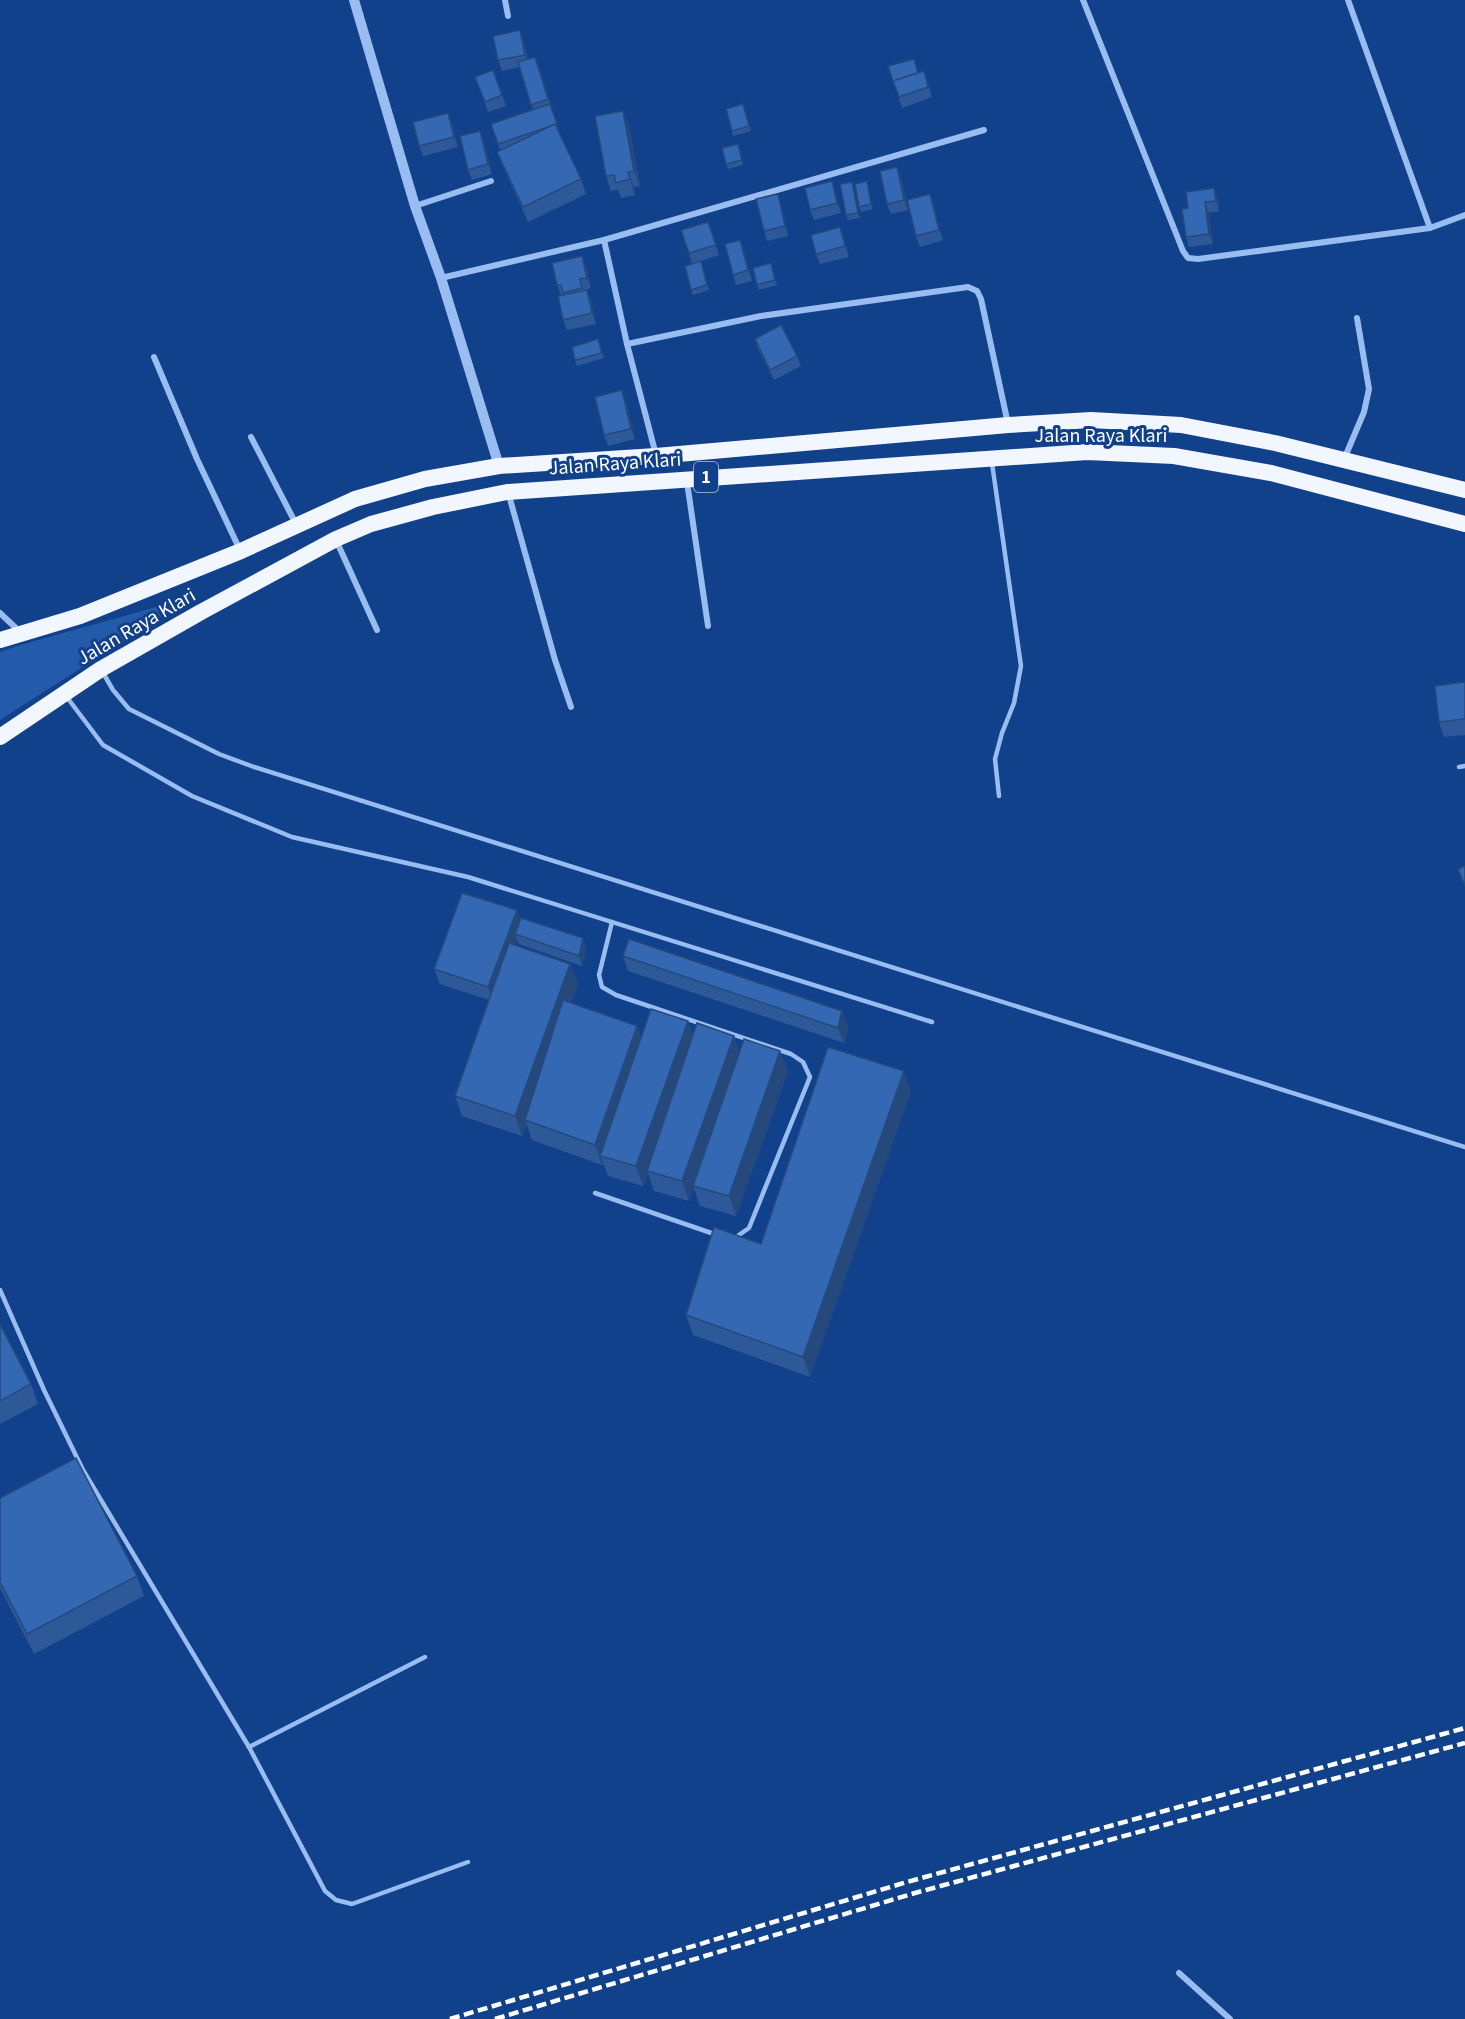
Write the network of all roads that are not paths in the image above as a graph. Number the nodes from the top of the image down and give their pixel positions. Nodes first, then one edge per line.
1 (354, 0) edge
2 (505, 0) edge
3 (1083, 0) edge
4 (1348, 0) edge
5 (508, 16) dead end
6 (984, 130) dead end
7 (491, 181) dead end
8 (415, 206) junction
9 (1465, 215) edge
10 (1430, 228) junction
11 (604, 240) junction
12 (441, 278) junction
13 (1357, 318) dead end
14 (627, 344) junction
15 (154, 357) dead end
16 (1008, 425) junction
17 (251, 437) dead end
18 (656, 456) junction
19 (991, 457) junction
20 (1343, 461) junction
21 (499, 466) junction
22 (686, 478) junction
23 (1465, 490) edge
24 (507, 492) junction
25 (1465, 524) edge
26 (296, 525) junction
27 (336, 539) junction
28 (241, 551) junction
29 (0, 613) edge
30 (708, 626) dead end
31 (377, 630) dead end
32 (22, 634) junction
33 (0, 640) edge
34 (101, 669) junction
35 (65, 694) junction
36 (571, 707) dead end
37 (0, 737) edge
38 (999, 796) dead end
39 (612, 922) junction
40 (932, 1022) dead end
41 (1465, 1147) edge
42 (595, 1193) dead end
43 (732, 1237) edge
44 (725, 1238) edge
45 (0, 1290) edge
46 (83, 1470) junction
47 (73, 1476) edge
48 (425, 1657) dead end
49 (249, 1746) junction
50 (468, 1862) dead end
51 (1179, 1973) dead end
52 (1230, 2019) edge

1 - 8 street
2 - 5 street
3 - 10 street
4 - 10 street
6 - 11 street
7 - 8 street
8 - 12 street
9 - 10 street
11 - 12 street
11 - 14 street
12 - 21 street
13 - 20 street
14 - 16 street
14 - 18 street
15 - 28 street
16 - 18 highway, Jalan Raya Klari / 1
16 - 20 highway, Jalan Raya Klari / 1
17 - 26 street
18 - 21 highway, Jalan Raya Klari / 1
19 - 22 highway, Jalan Raya Klari / 1
19 - 25 highway, Jalan Raya Klari / 1
19 - 38 lane
20 - 23 highway, Jalan Raya Klari / 1
21 - 26 highway, Jalan Raya Klari / 1
22 - 24 highway, Jalan Raya Klari / 1
22 - 30 street
24 - 27 highway, Jalan Raya Klari / 1
24 - 36 street
26 - 28 highway, Jalan Raya Klari / 1
27 - 31 street
27 - 34 highway, Jalan Raya Klari / 1
28 - 32 highway, Jalan Raya Klari / 1
29 - 32 street
32 - 33 highway, Jalan Raya Klari / 1
34 - 35 highway, Jalan Raya Klari / 1
34 - 41 lane
35 - 37 highway, Jalan Raya Klari / 1
35 - 39 lane
39 - 40 lane
39 - 43 lane
42 - 44 lane
45 - 46 lane
46 - 47 lane
46 - 49 lane
48 - 49 lane
49 - 50 lane
51 - 52 street

